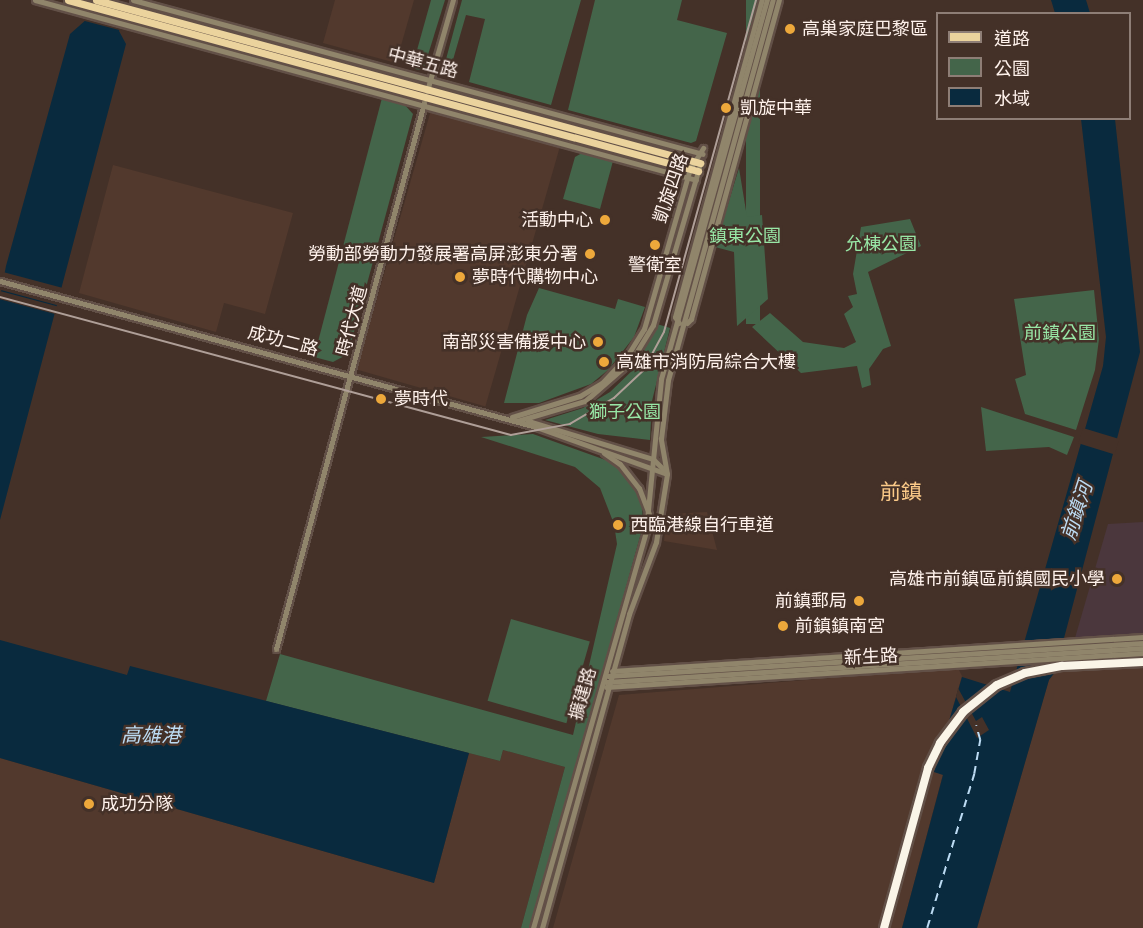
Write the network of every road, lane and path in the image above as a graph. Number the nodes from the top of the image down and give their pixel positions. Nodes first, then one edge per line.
1 (35, 0) edge
2 (68, 0) edge
3 (96, 0) edge
4 (134, 0) edge
5 (453, 0) edge
6 (762, 0) edge
7 (767, 0) edge
8 (773, 0) edge
9 (779, 0) edge
10 (132, 13) junction
11 (290, 56) junction
12 (287, 69) junction
13 (430, 81) junction
14 (426, 97) junction
15 (700, 153) joint
16 (697, 162) junction
17 (690, 169) junction
18 (698, 171) junction
19 (687, 177) junction
20 (696, 180) junction
21 (0, 281) edge
22 (682, 323) junction
23 (353, 376) junction
24 (511, 419) junction
25 (525, 420) junction
26 (594, 447) junction
27 (653, 459) junction
28 (653, 467) junction
29 (668, 474) junction
30 (649, 515) junction
31 (1143, 637) edge
32 (1143, 646) edge
33 (276, 649) dead end
34 (1143, 653) edge
35 (1016, 654) junction
36 (1060, 654) junction
37 (1143, 664) edge
38 (602, 679) junction
39 (610, 679) junction
40 (533, 928) edge
41 (542, 928) edge
42 (886, 928) edge

1 - 12 street, 中華五路
2 - 10 main road
3 - 10 main road
4 - 13 street, 中華五路
5 - 13 street, 時代大道
6 - 22 street, 凱旋四路
7 - 22 street
8 - 22 street
9 - 22 street
10 - 11 main road, 中華五路
11 - 12 street
11 - 14 main road, 中華五路
12 - 14 street, 中華五路
13 - 14 street, 時代大道
13 - 15 street, 中華五路
14 - 16 main road, 中華五路
14 - 17 main road, 中華五路
14 - 19 street, 中華五路
14 - 23 street, 時代大道
15 - 16 street, 凱旋四路
16 - 17 street, 凱旋四路
16 - 18 street, 凱旋四路
17 - 18 main road, 中華五路
17 - 19 street, 凱旋四路
18 - 20 street, 凱旋四路
19 - 20 street, 中華五路
19 - 24 street, 凱旋四路
20 - 25 street, 凱旋四路
21 - 23 street, 成功二路
22 - 27 street, 擴建路
22 - 29 street
23 - 24 street, 成功二路
23 - 33 street, 時代大道
24 - 25 street, 凱旋四路
24 - 26 street, 成功二路
25 - 27 street
26 - 28 street, 成功二路
26 - 30 street
27 - 28 street, 擴建路
27 - 29 street
28 - 29 street, 成功二路
28 - 30 street, 擴建路
29 - 39 street, 擴建路
30 - 38 street, 擴建路
31 - 35 street, 新生路
32 - 36 street, 新生路
34 - 36 street, 新生路
35 - 36 street, 新生路
35 - 36 street, 新生路
35 - 39 street, 新生路
35 - 39 street, 新生路
37 - 42 highway
38 - 39 street, 新生路
38 - 39 street, 新生路
38 - 40 street, 擴建路
39 - 41 street, 擴建路

